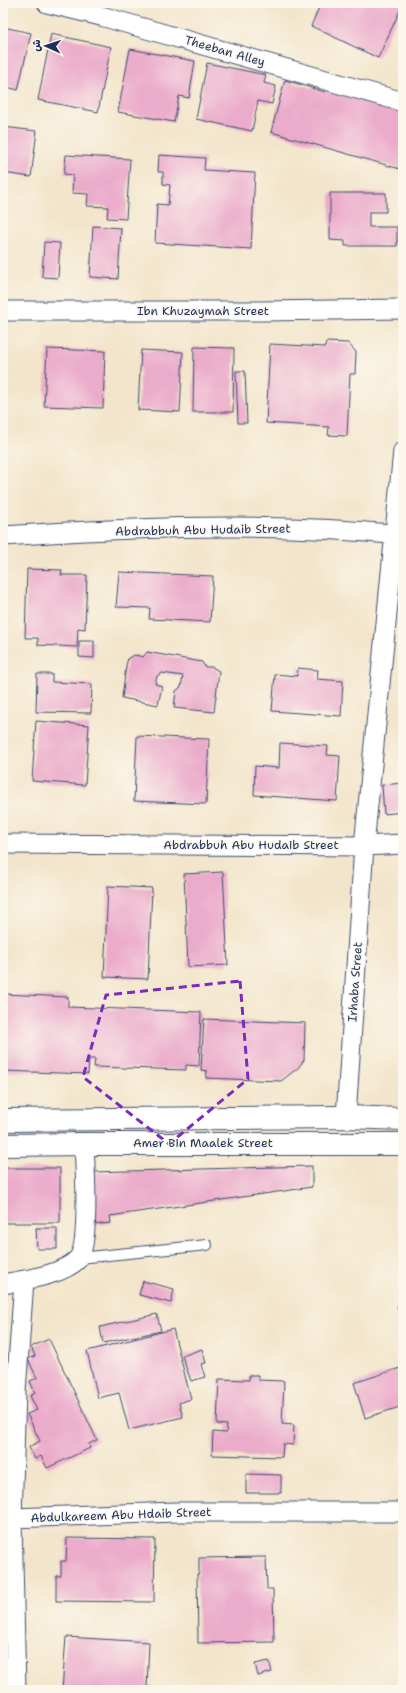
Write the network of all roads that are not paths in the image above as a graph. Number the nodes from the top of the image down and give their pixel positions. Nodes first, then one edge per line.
1 (47, 3) edge
2 (403, 102) edge
3 (403, 309) edge
4 (3, 311) edge
5 (403, 451) edge
6 (399, 534) edge
7 (3, 536) edge
8 (3, 844) edge
9 (403, 844) edge
10 (364, 846) junction
11 (346, 1118) junction
12 (403, 1118) edge
13 (3, 1120) edge
14 (84, 1144) junction
15 (403, 1144) edge
16 (3, 1145) edge
17 (207, 1245) dead end
18 (79, 1258) junction
19 (24, 1280) junction
20 (3, 1284) edge
21 (403, 1512) edge
22 (12, 1518) junction
23 (16, 1690) edge

1 - 2 street, Theeban Alley
3 - 4 street, Ibn Khuzaymah Street
5 - 6 street, Irhaba Street
6 - 7 street, Abdrabbuh Abu Hudaib Street
6 - 10 street, Irhaba Street
8 - 10 street, Abdrabbuh Abu Hudaib Street
9 - 10 street, Abdrabbuh Abu Hudaib Street
10 - 11 street, Irhaba Street
11 - 12 street, Amer Bin Maalek Street
11 - 13 street, Amer Bin Maalek Street
14 - 15 street, Amer Bin Maalek Street
14 - 16 street, Amer Bin Maalek Street
14 - 18 street
17 - 18 lane
18 - 19 street
19 - 20 street
19 - 22 street
21 - 22 street, Abdulkareem Abu Hdaib Street
22 - 23 street

